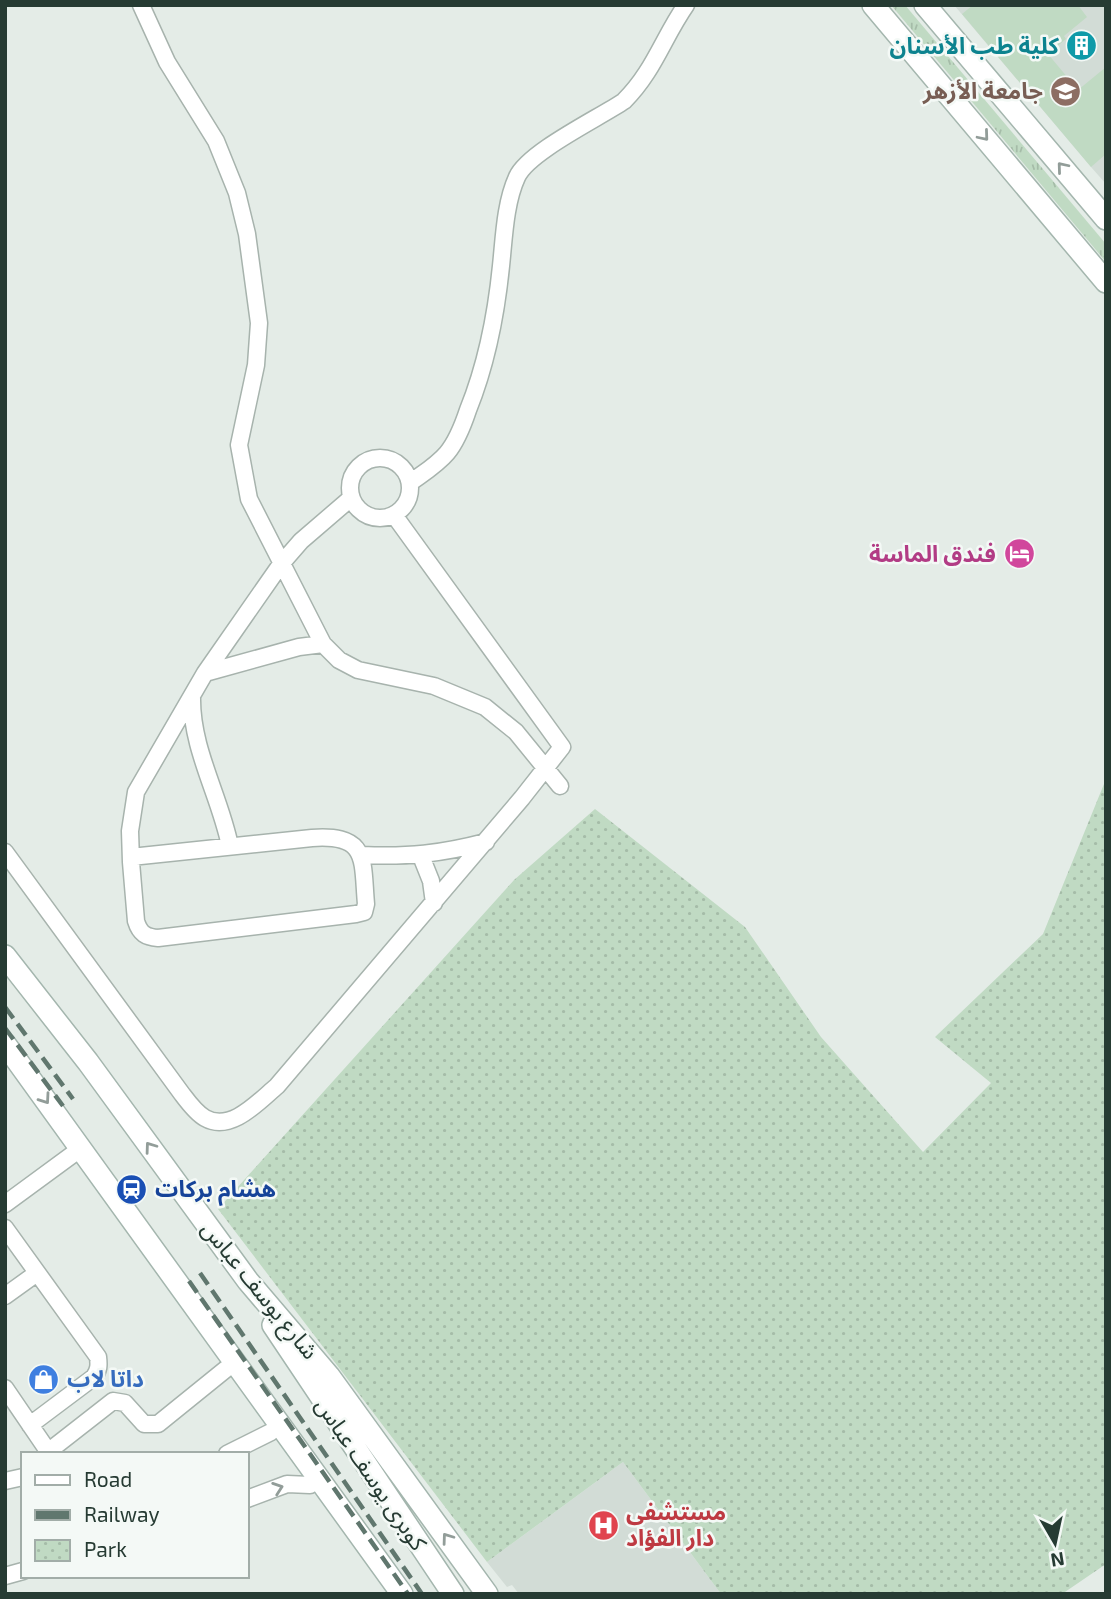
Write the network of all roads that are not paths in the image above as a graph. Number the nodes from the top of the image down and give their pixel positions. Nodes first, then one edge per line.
1 (141, 5) edge
2 (686, 5) edge
3 (873, 5) edge
4 (925, 5) edge
5 (1106, 219) edge
6 (1106, 282) edge
7 (410, 483) junction
8 (351, 498) junction
9 (394, 515) junction
10 (281, 564) junction
11 (323, 644) junction
12 (205, 673) junction
13 (192, 694) junction
14 (545, 768) junction
15 (560, 786) dead end
16 (486, 842) junction
17 (230, 846) junction
18 (5, 852) edge
19 (362, 855) junction
20 (421, 856) junction
21 (131, 857) junction
22 (434, 903) junction
23 (5, 956) edge
24 (5, 1044) edge
25 (80, 1149) junction
26 (5, 1204) edge
27 (5, 1228) edge
28 (37, 1273) junction
29 (248, 1281) junction
30 (187, 1293) junction
31 (5, 1296) edge
32 (226, 1369) junction
33 (8, 1396) edge
34 (30, 1425) junction
35 (271, 1432) junction
36 (50, 1452) edge
37 (231, 1452) edge
38 (310, 1485) junction
39 (248, 1499) edge
40 (387, 1594) edge
41 (402, 1594) edge
42 (453, 1594) edge
43 (486, 1594) edge

1 - 10 street
2 - 7 street
3 -> 6 main road
5 -> 4 main road
7 - 8 street
7 - 9 street
8 - 9 street
8 - 10 street
9 - 14 street
10 - 11 street
10 - 12 street
11 - 12 street
11 - 14 street
12 - 13 street
13 - 17 street
13 - 21 street
14 - 15 street
14 - 16 street
16 - 20 street
16 - 22 street
17 - 19 street
17 - 21 street
18 - 22 street
19 - 20 street
19 - 21 street
20 - 22 street
29 -> 23 main road, شارع يوسف عباس
24 -> 25 main road
25 - 26 street
25 - 30 main road
27 - 28 street
28 - 31 street
28 - 34 street
29 - 42 main road, كوبرى يوسف عباس
43 -> 29 main road, شارع يوسف عباس
30 - 32 main road
30 - 41 main road, كوبرى يوسف عباس
32 - 35 main road
32 - 36 street
33 - 34 street
34 - 36 street
35 - 37 street
35 - 38 main road
39 -> 38 street
38 - 40 main road

